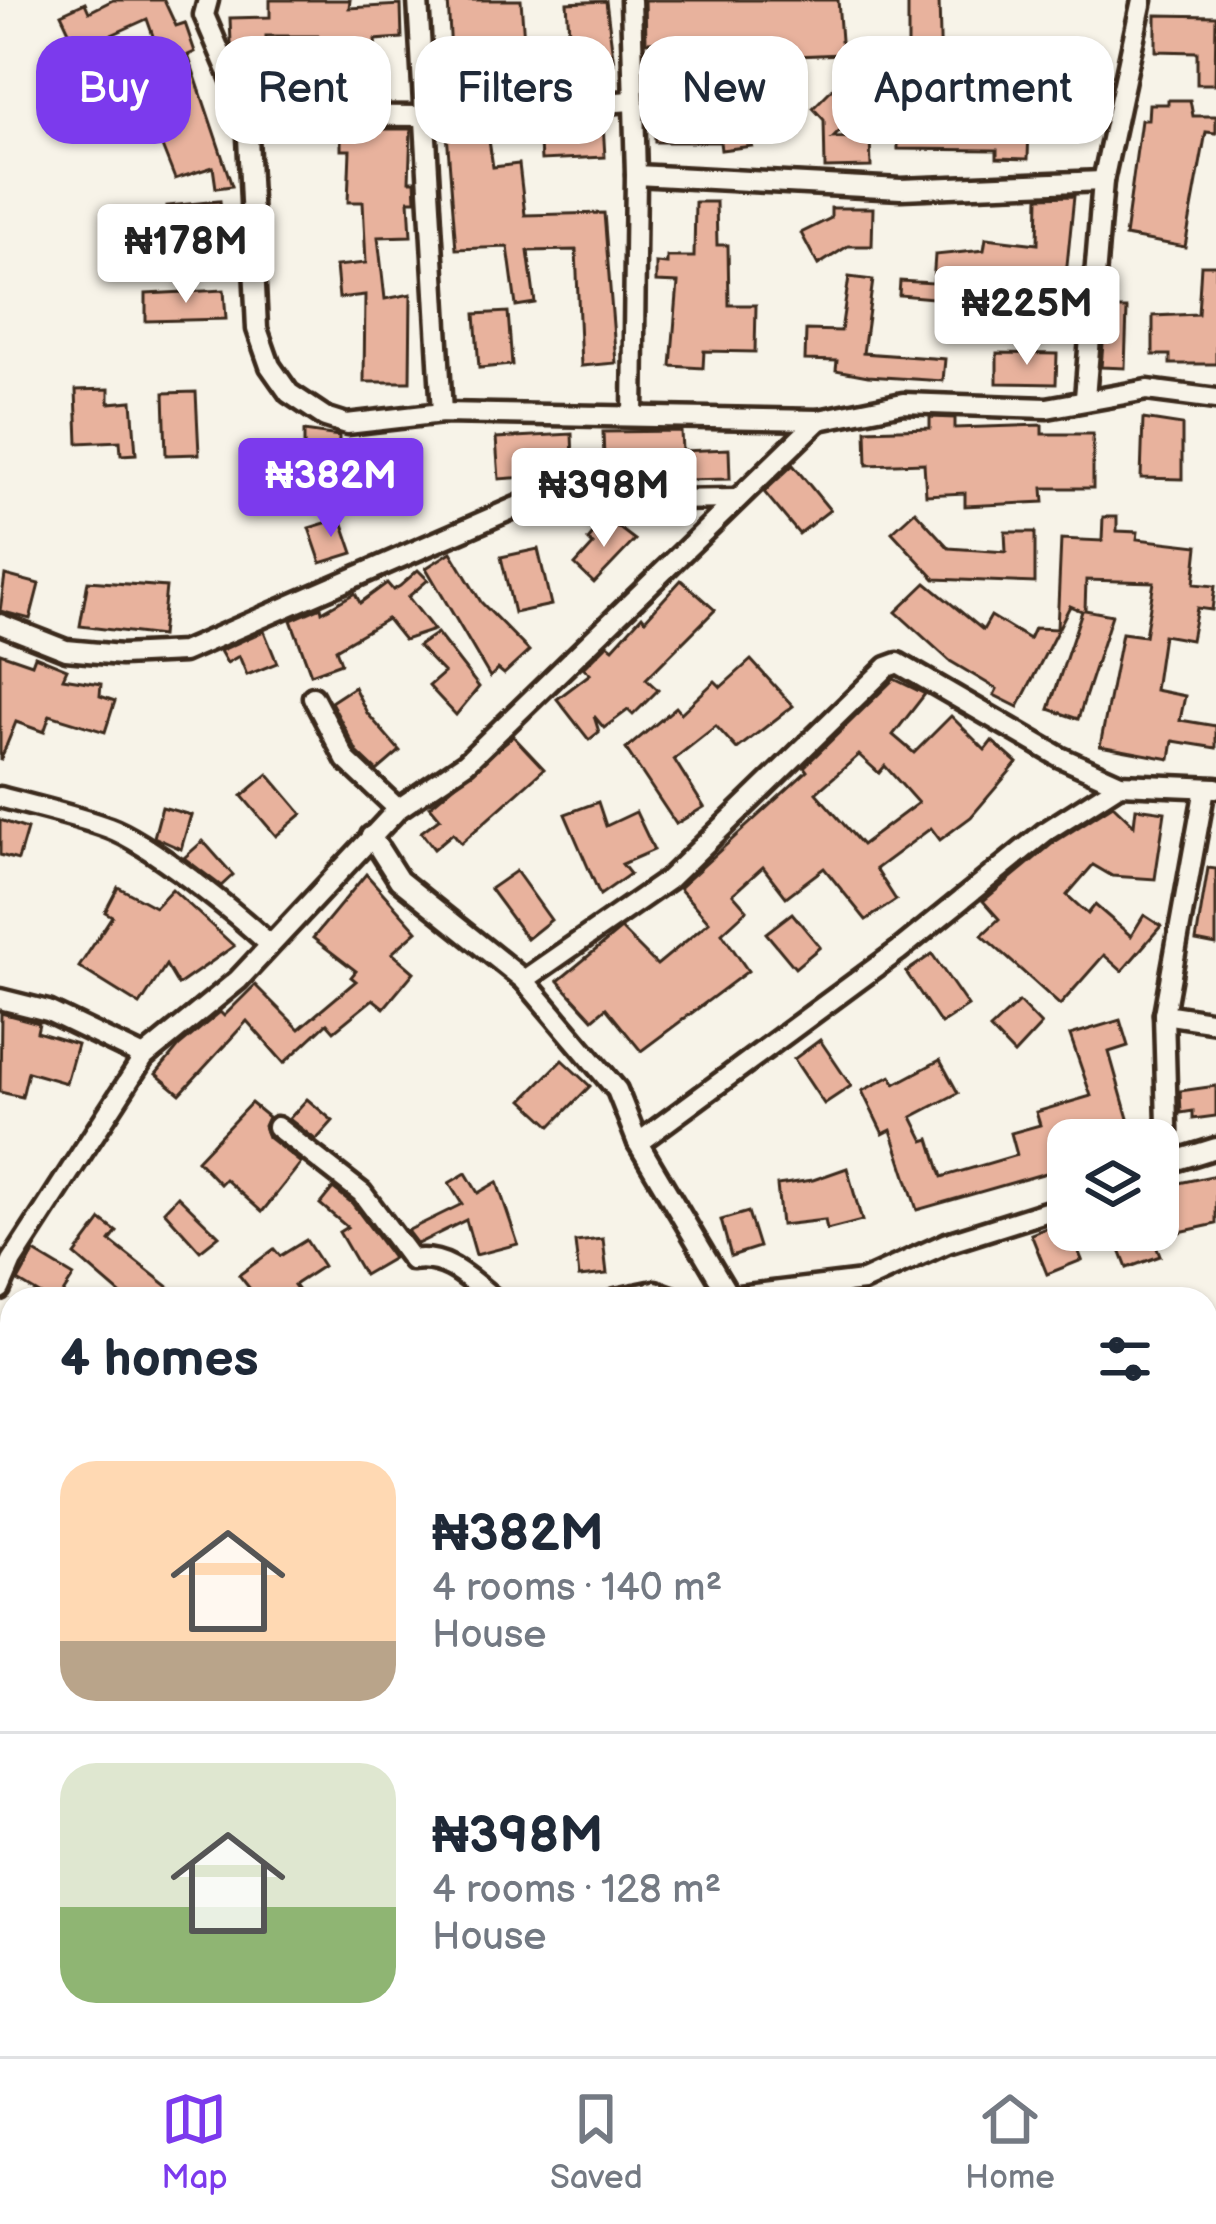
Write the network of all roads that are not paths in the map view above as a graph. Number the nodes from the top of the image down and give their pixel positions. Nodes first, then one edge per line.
1 (208, 0) edge
2 (418, 0) edge
3 (631, 0) edge
4 (1142, 0) edge
5 (421, 36) edge
6 (215, 41) edge
7 (631, 100) junction
8 (615, 101) edge
9 (248, 144) edge
10 (429, 144) edge
11 (636, 175) junction
12 (1103, 181) junction
13 (1085, 398) junction
14 (1216, 399) edge
15 (442, 413) junction
16 (633, 416) junction
17 (819, 420) junction
18 (736, 499) junction
19 (0, 624) edge
20 (313, 697) dead end
21 (1120, 784) junction
22 (1210, 788) edge
23 (0, 797) edge
24 (398, 809) junction
25 (371, 836) junction
26 (268, 943) junction
27 (524, 980) junction
28 (0, 999) edge
29 (1164, 1014) junction
30 (1216, 1022) edge
31 (144, 1057) junction
32 (1163, 1119) edge
33 (277, 1127) dead end
34 (638, 1143) junction
35 (1216, 1148) edge
36 (1179, 1159) edge
37 (1047, 1212) edge
38 (0, 1287) edge
39 (479, 1287) edge
40 (718, 1287) edge
41 (872, 1287) edge

1 - 6 street
2 - 5 street
3 - 7 street
4 - 12 street
7 - 8 street
7 - 11 street
9 - 15 street
10 - 15 street
11 - 12 street
11 - 16 street
12 - 13 street
13 - 14 street
13 - 17 street
15 - 16 street
16 - 17 street
17 - 18 street
18 - 19 street
18 - 24 street
20 - 24 street
21 - 22 street
21 - 27 street
21 - 34 street
22 - 29 street
23 - 26 street
24 - 25 street
25 - 26 street
25 - 27 street
26 - 31 street
27 - 34 street
28 - 31 street
29 - 30 street
29 - 32 street
31 - 38 street
33 - 39 street
34 - 40 street
35 - 36 street
37 - 41 street

